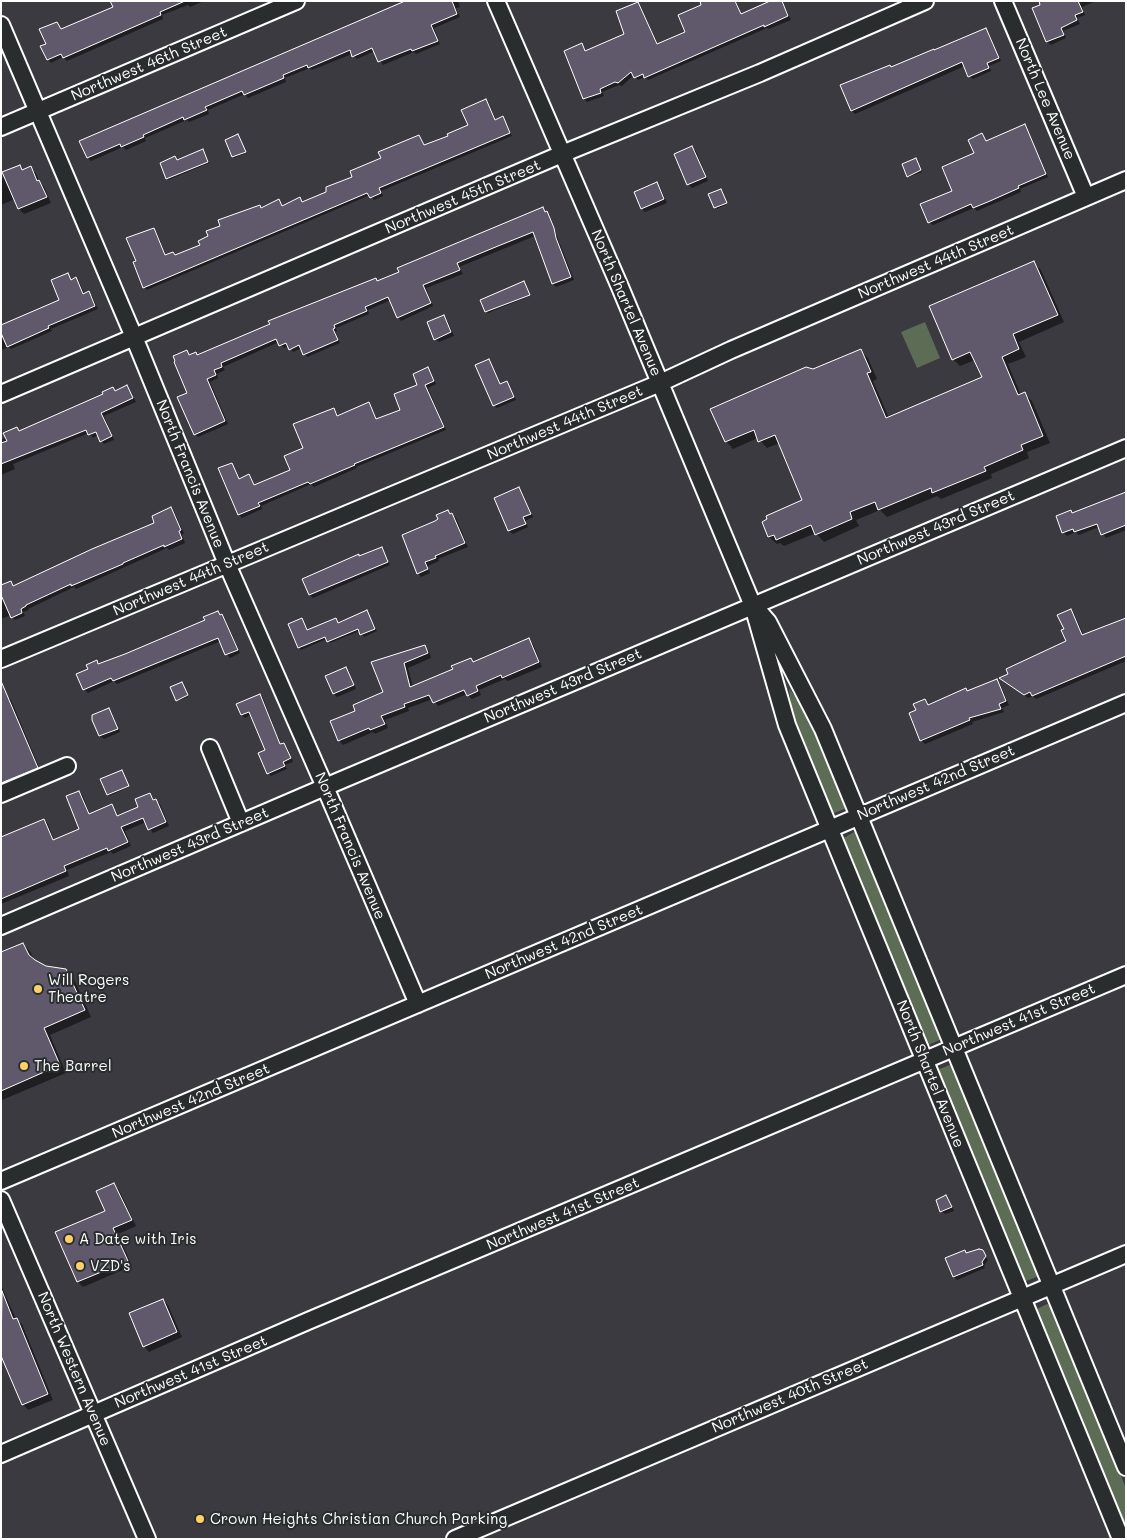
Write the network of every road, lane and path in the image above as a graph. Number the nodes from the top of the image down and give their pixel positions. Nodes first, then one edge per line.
1 (296, 1) edge
2 (496, 1) edge
3 (925, 1) edge
4 (1003, 1) edge
5 (1, 25) edge
6 (38, 111) junction
7 (1, 127) edge
8 (562, 154) junction
9 (1126, 180) edge
10 (1086, 197) junction
11 (134, 338) junction
12 (660, 383) junction
13 (1, 394) edge
14 (1126, 448) edge
15 (227, 564) junction
16 (753, 606) junction
17 (1, 659) edge
18 (1126, 703) edge
19 (210, 748) dead end
20 (67, 766) dead end
21 (325, 787) junction
22 (1, 794) edge
23 (858, 817) junction
24 (241, 823) junction
25 (829, 829) junction
26 (1, 926) edge
27 (1126, 975) edge
28 (418, 1004) junction
29 (954, 1048) junction
30 (925, 1060) junction
31 (1, 1181) edge
32 (1, 1200) edge
33 (1126, 1254) edge
34 (1051, 1286) junction
35 (1022, 1298) junction
36 (94, 1414) junction
37 (1, 1454) edge
38 (1126, 1467) edge
39 (147, 1539) edge
40 (455, 1539) edge
41 (1120, 1539) edge

1 - 6 street, Northwest 46th Street
2 - 8 street, North Shartel Avenue
3 - 8 street, Northwest 45th Street
4 - 10 street, North Lee Avenue
5 - 6 street, North Francis Avenue
6 - 7 street, Northwest 46th Street
6 - 11 street, North Francis Avenue
8 - 11 street, Northwest 45th Street
8 - 12 street, North Shartel Avenue
9 - 10 street, Northwest 44th Street
10 - 12 street, Northwest 44th Street
11 - 13 street, Northwest 45th Street
11 - 15 street, North Francis Avenue
12 - 15 street, Northwest 44th Street
12 - 16 street, North Shartel Avenue
14 - 16 street, Northwest 43rd Street
15 - 17 street, Northwest 44th Street
15 - 21 street, North Francis Avenue
16 - 21 street, Northwest 43rd Street
16 - 23 street, North Shartel Avenue
16 - 25 street, North Shartel Avenue
18 - 23 street, Northwest 42nd Street
19 - 24 street
20 - 22 street
21 - 24 street, Northwest 43rd Street
21 - 28 street, North Francis Avenue
23 - 25 street, Northwest 42nd Street
23 - 29 street, North Shartel Avenue
24 - 26 street, Northwest 43rd Street
25 - 28 street, Northwest 42nd Street
25 - 30 street, North Shartel Avenue
27 - 29 street, Northwest 41st Street
28 - 31 street, Northwest 42nd Street
29 - 30 street, Northwest 41st Street
29 - 34 street, North Shartel Avenue
30 - 35 street, North Shartel Avenue
30 - 36 street, Northwest 41st Street
32 - 36 street, North Western Avenue
33 - 34 street, Northwest 40th Street
34 - 35 street, Northwest 40th Street
34 - 38 street, North Shartel Avenue
35 - 40 street, Northwest 40th Street
35 - 41 street, North Shartel Avenue
36 - 37 street, Northwest 41st Street
36 - 39 street, North Western Avenue

